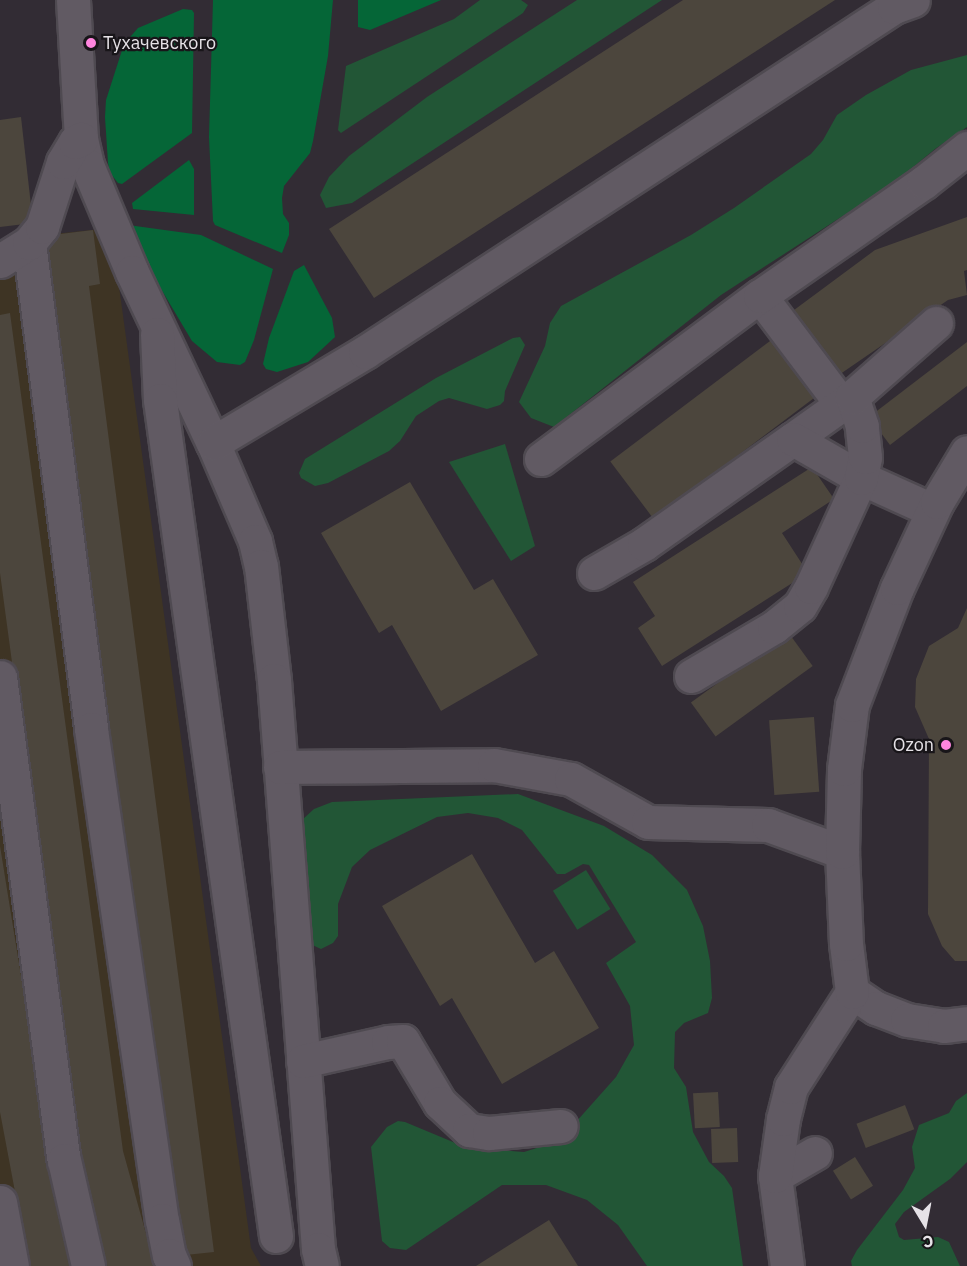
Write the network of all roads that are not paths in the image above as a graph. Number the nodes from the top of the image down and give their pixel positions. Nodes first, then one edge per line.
1 (73, 0) edge
2 (913, 0) edge
3 (81, 139) junction
4 (967, 148) edge
5 (955, 171) edge
6 (29, 243) junction
7 (0, 261) edge
8 (760, 296) junction
9 (156, 321) junction
10 (936, 323) dead end
11 (847, 401) junction
12 (793, 439) junction
13 (213, 442) junction
14 (967, 452) edge
15 (541, 459) dead end
16 (861, 478) junction
17 (932, 510) junction
18 (594, 573) dead end
19 (691, 676) dead end
20 (0, 677) edge
21 (280, 767) junction
22 (842, 852) junction
23 (852, 992) junction
24 (967, 1023) edge
25 (303, 1061) junction
26 (561, 1126) dead end
27 (815, 1154) dead end
28 (775, 1176) junction
29 (0, 1202) edge
30 (276, 1236) dead end
31 (12, 1266) edge
32 (88, 1266) edge
33 (174, 1266) edge
34 (322, 1266) edge
35 (787, 1266) edge

1 - 3 street
2 - 13 street
3 - 6 street
3 - 9 street
4 - 5 street
5 - 8 street
6 - 7 street
6 - 33 street
8 - 11 street
8 - 15 street
9 - 13 street
9 - 30 street
10 - 11 street
11 - 12 street
11 - 16 street
12 - 16 street
12 - 18 street
13 - 21 street
14 - 17 street
16 - 17 street
16 - 19 street
17 - 22 street
20 - 32 street
21 - 22 street
21 - 25 street
22 - 23 street
23 - 24 street
23 - 28 street
25 - 26 street
25 - 34 street
27 - 28 street
28 - 35 street
29 - 31 street

